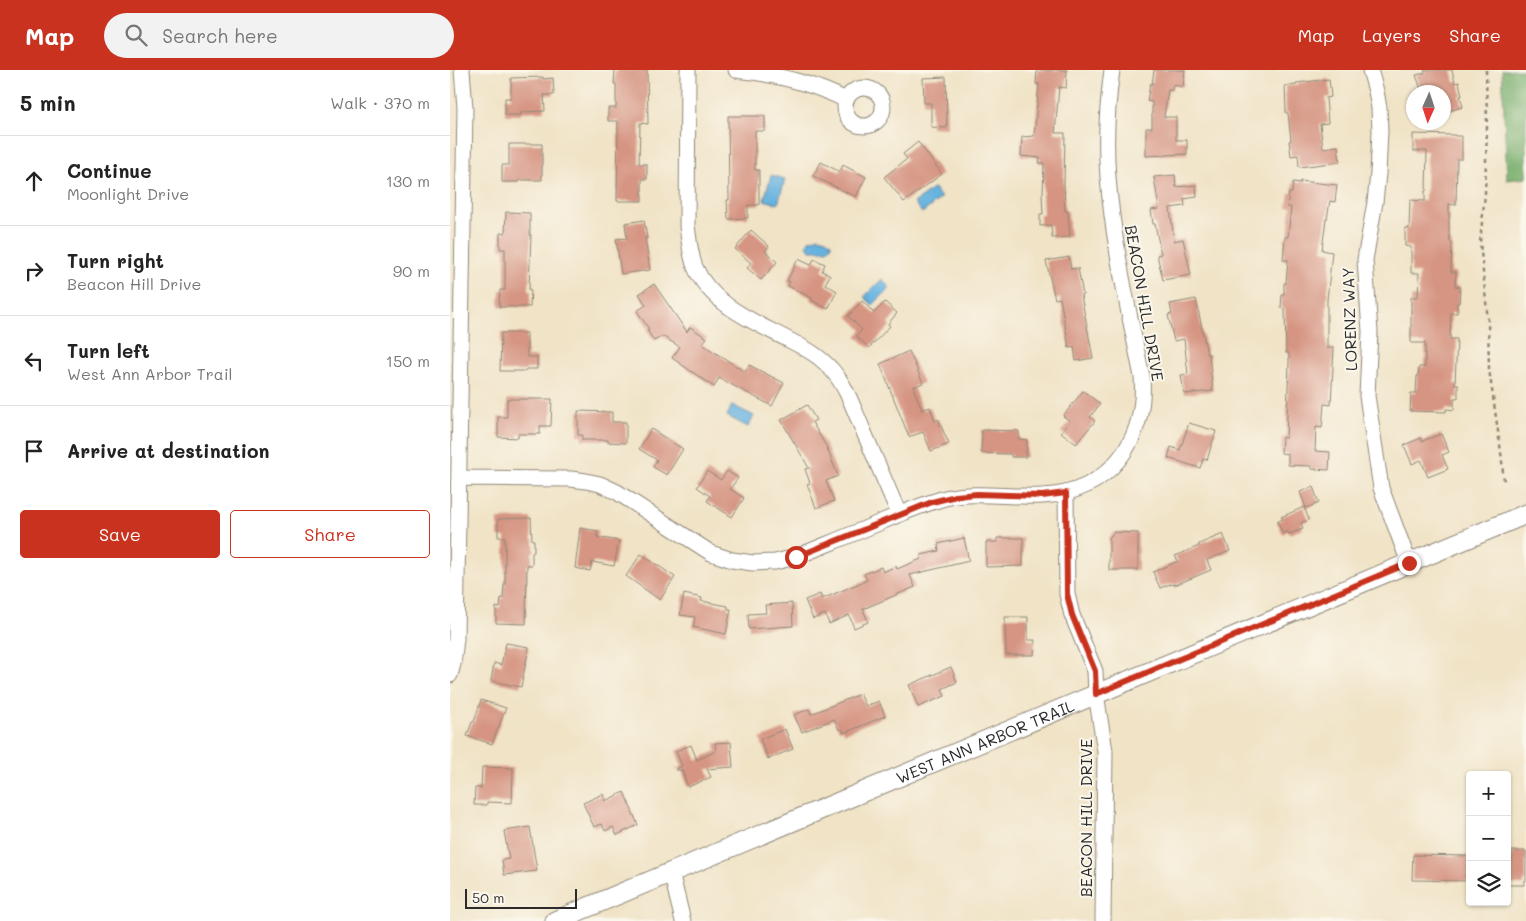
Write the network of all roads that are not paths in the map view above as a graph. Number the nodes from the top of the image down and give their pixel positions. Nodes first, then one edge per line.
1 (462, 70) edge
2 (688, 70) edge
3 (736, 70) edge
4 (1112, 70) edge
5 (1370, 70) edge
6 (846, 100) dead end
7 (459, 478) junction
8 (1066, 493) junction
9 (899, 514) junction
10 (1526, 514) edge
11 (1409, 563) junction
12 (450, 675) edge
13 (1096, 694) junction
14 (671, 872) junction
15 (555, 921) edge
16 (683, 921) edge
17 (1103, 921) edge

1 - 7 street
2 - 9 street
3 - 6 street
4 - 8 street, BEACON HILL DRIVE
5 - 11 street, LORENZ WAY
7 - 9 street
7 - 12 street
8 - 9 street
8 - 13 street, BEACON HILL DRIVE
10 - 11 street, WEST ANN ARBOR TRAIL
11 - 13 street, WEST ANN ARBOR TRAIL
13 - 14 street, WEST ANN ARBOR TRAIL
13 - 17 street, BEACON HILL DRIVE
14 - 15 street, WEST ANN ARBOR TRAIL
14 - 16 street

